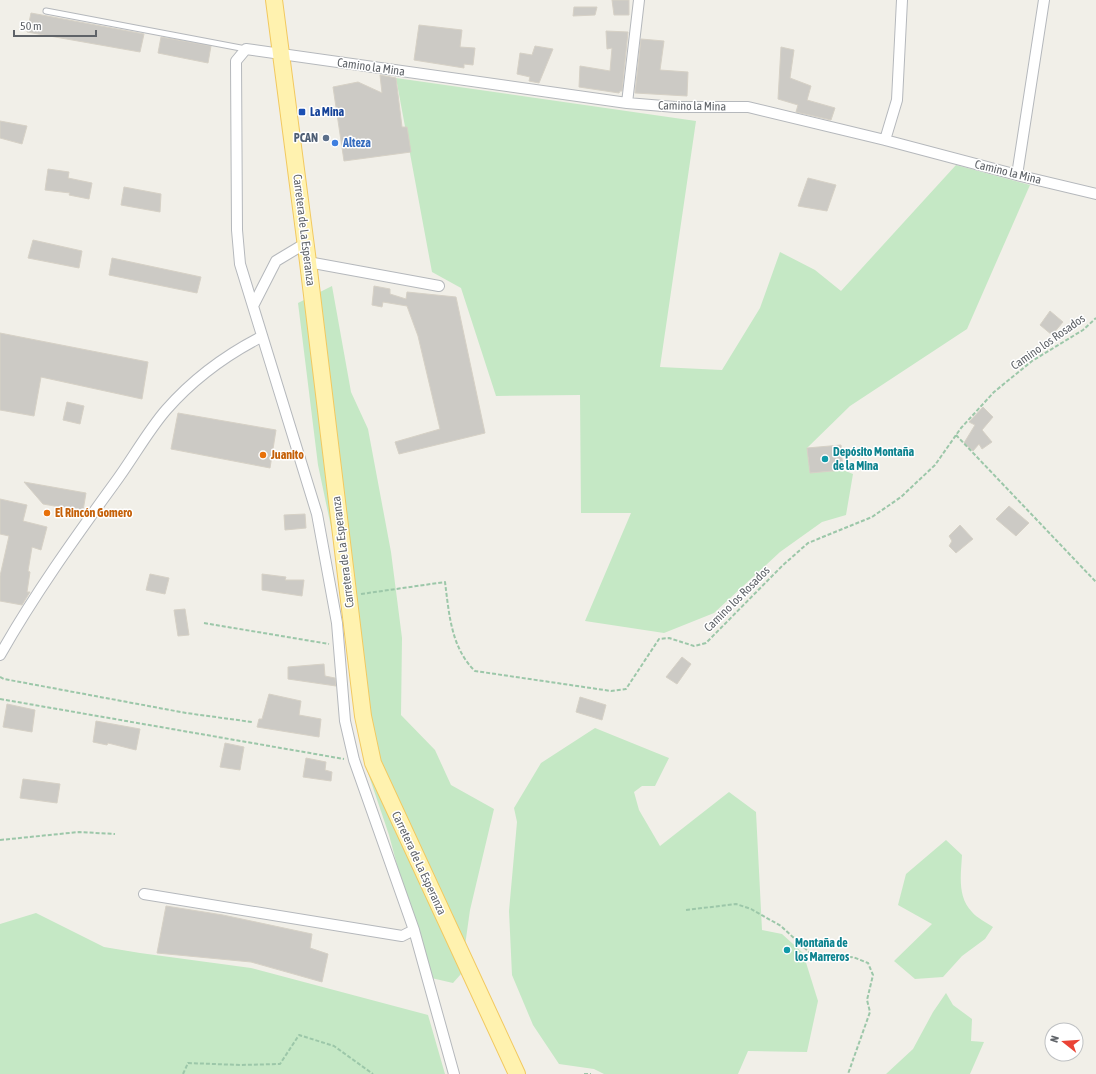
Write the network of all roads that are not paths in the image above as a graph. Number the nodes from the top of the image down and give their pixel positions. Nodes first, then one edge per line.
1 (274, 0) edge
2 (638, 0) edge
3 (902, 0) edge
4 (1044, 0) edge
5 (46, 11) dead end
6 (246, 49) junction
7 (281, 55) junction
8 (627, 103) junction
9 (885, 140) junction
10 (1017, 175) junction
11 (1096, 194) edge
12 (306, 243) junction
13 (308, 262) junction
14 (439, 286) dead end
15 (253, 306) junction
16 (261, 337) junction
17 (0, 655) edge
18 (144, 894) dead end
19 (414, 930) junction
20 (454, 1074) edge
21 (517, 1074) edge

1 - 7 main road, Carretera de La Esperanza
2 - 8 street
3 - 9 street
4 - 10 street
5 - 6 lane
6 - 7 street, Camino la Mina
6 - 15 street
7 - 8 street, Camino la Mina
7 - 12 main road, Carretera de La Esperanza
8 - 9 street, Camino la Mina
9 - 10 street, Camino la Mina
10 - 11 street, Camino la Mina
12 - 13 main road, Carretera de La Esperanza
12 - 15 street
13 - 14 street
13 - 21 main road, Carretera de La Esperanza
15 - 16 street
16 - 17 street
16 - 19 street
18 - 19 street
19 - 20 street

